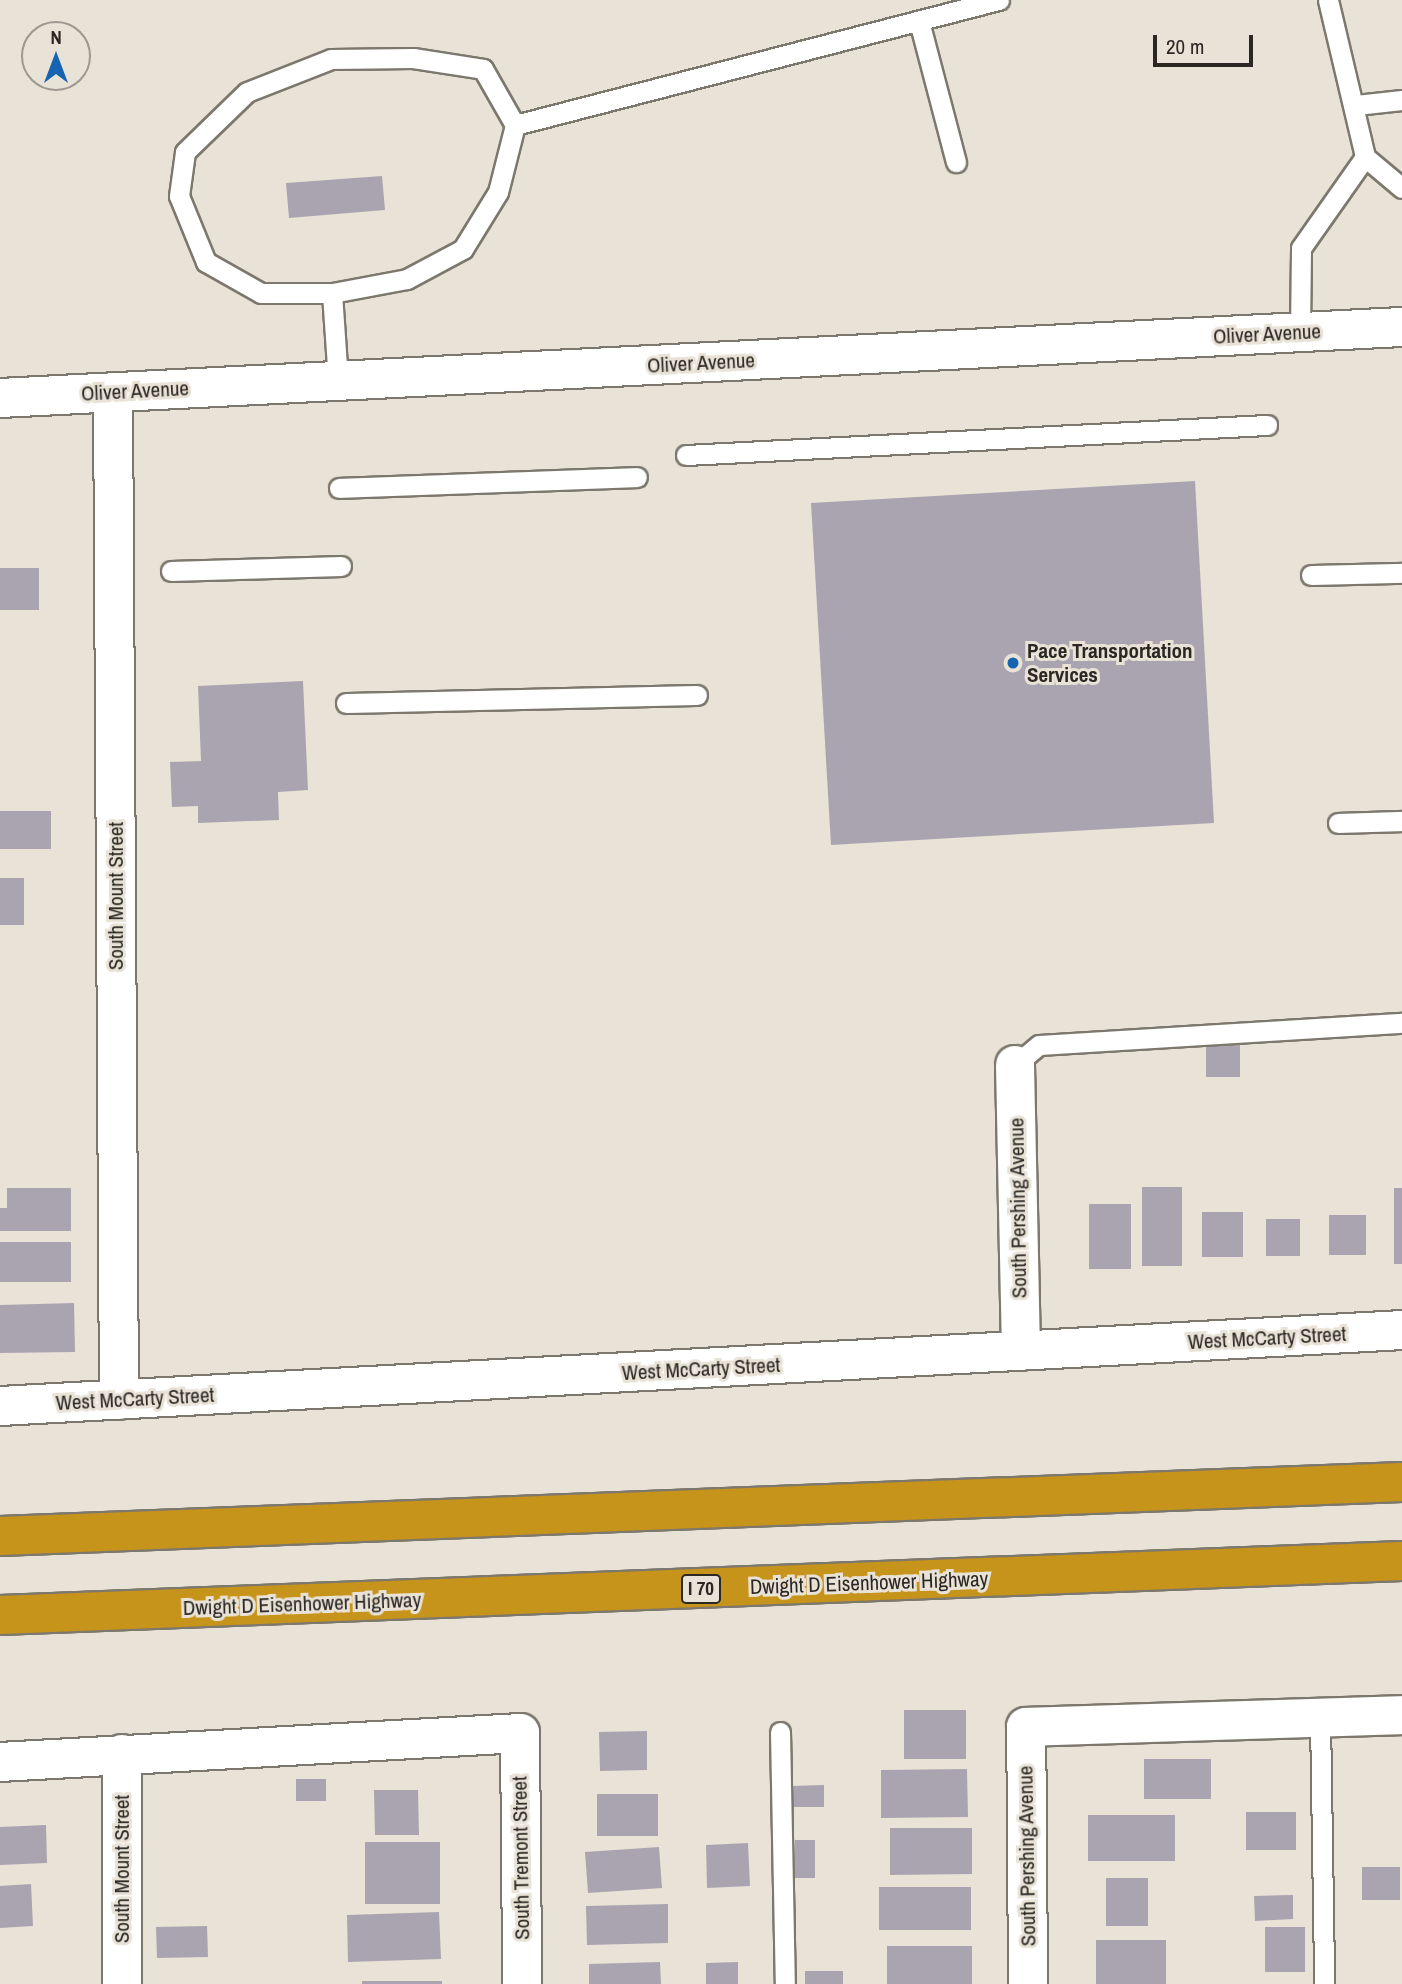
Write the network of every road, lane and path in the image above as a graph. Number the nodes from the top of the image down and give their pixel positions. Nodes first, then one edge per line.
1 (999, 0) edge
2 (1328, 0) edge
3 (919, 21) junction
4 (1402, 100) edge
5 (1356, 105) junction
6 (515, 125) junction
7 (1365, 157) junction
8 (956, 162) dead end
9 (1402, 188) edge
10 (332, 293) junction
11 (1402, 327) edge
12 (1300, 332) junction
13 (338, 381) junction
14 (113, 392) junction
15 (0, 398) edge
16 (1267, 425) dead end
17 (686, 455) dead end
18 (636, 477) dead end
19 (339, 488) dead end
20 (341, 566) dead end
21 (171, 571) dead end
22 (1402, 573) edge
23 (1311, 575) dead end
24 (697, 695) dead end
25 (346, 704) dead end
26 (1402, 821) edge
27 (1338, 823) dead end
28 (1402, 1023) edge
29 (1015, 1065) joint
30 (1402, 1330) edge
31 (1021, 1351) junction
32 (120, 1400) junction
33 (0, 1406) edge
34 (1402, 1482) edge
35 (0, 1536) edge
36 (1402, 1561) edge
37 (0, 1615) edge
38 (1402, 1715) edge
39 (1320, 1717) junction
40 (780, 1732) dead end
41 (122, 1754) junction
42 (0, 1762) edge
43 (122, 1984) edge
44 (522, 1984) edge
45 (785, 1984) edge
46 (1028, 1984) edge
47 (1324, 1984) edge

1 - 3 lane
2 - 5 lane
3 - 6 lane
3 - 8 lane
4 - 5 lane
5 - 7 lane
6 - 10 lane
6 - 10 lane
7 - 9 lane
7 - 12 lane
10 - 13 lane
11 - 12 street, Oliver Avenue
12 - 13 street, Oliver Avenue
13 - 14 street, Oliver Avenue
14 - 15 street, Oliver Avenue
14 - 32 street, South Mount Street
16 - 17 lane
18 - 19 lane
20 - 21 lane
22 - 23 lane
24 - 25 lane
26 - 27 lane
28 - 29 lane
29 - 31 street, South Pershing Avenue
30 - 31 street, West McCarty Street
31 - 32 street, West McCarty Street
32 - 33 street, West McCarty Street
34 - 35 highway
36 - 37 highway, Dwight D Eisenhower Highway / I 70
38 - 39 street
39 - 46 street, South Pershing Avenue
39 - 47 lane
40 - 45 lane
41 - 42 street
41 - 43 street, South Mount Street
41 - 44 street, South Tremont Street

